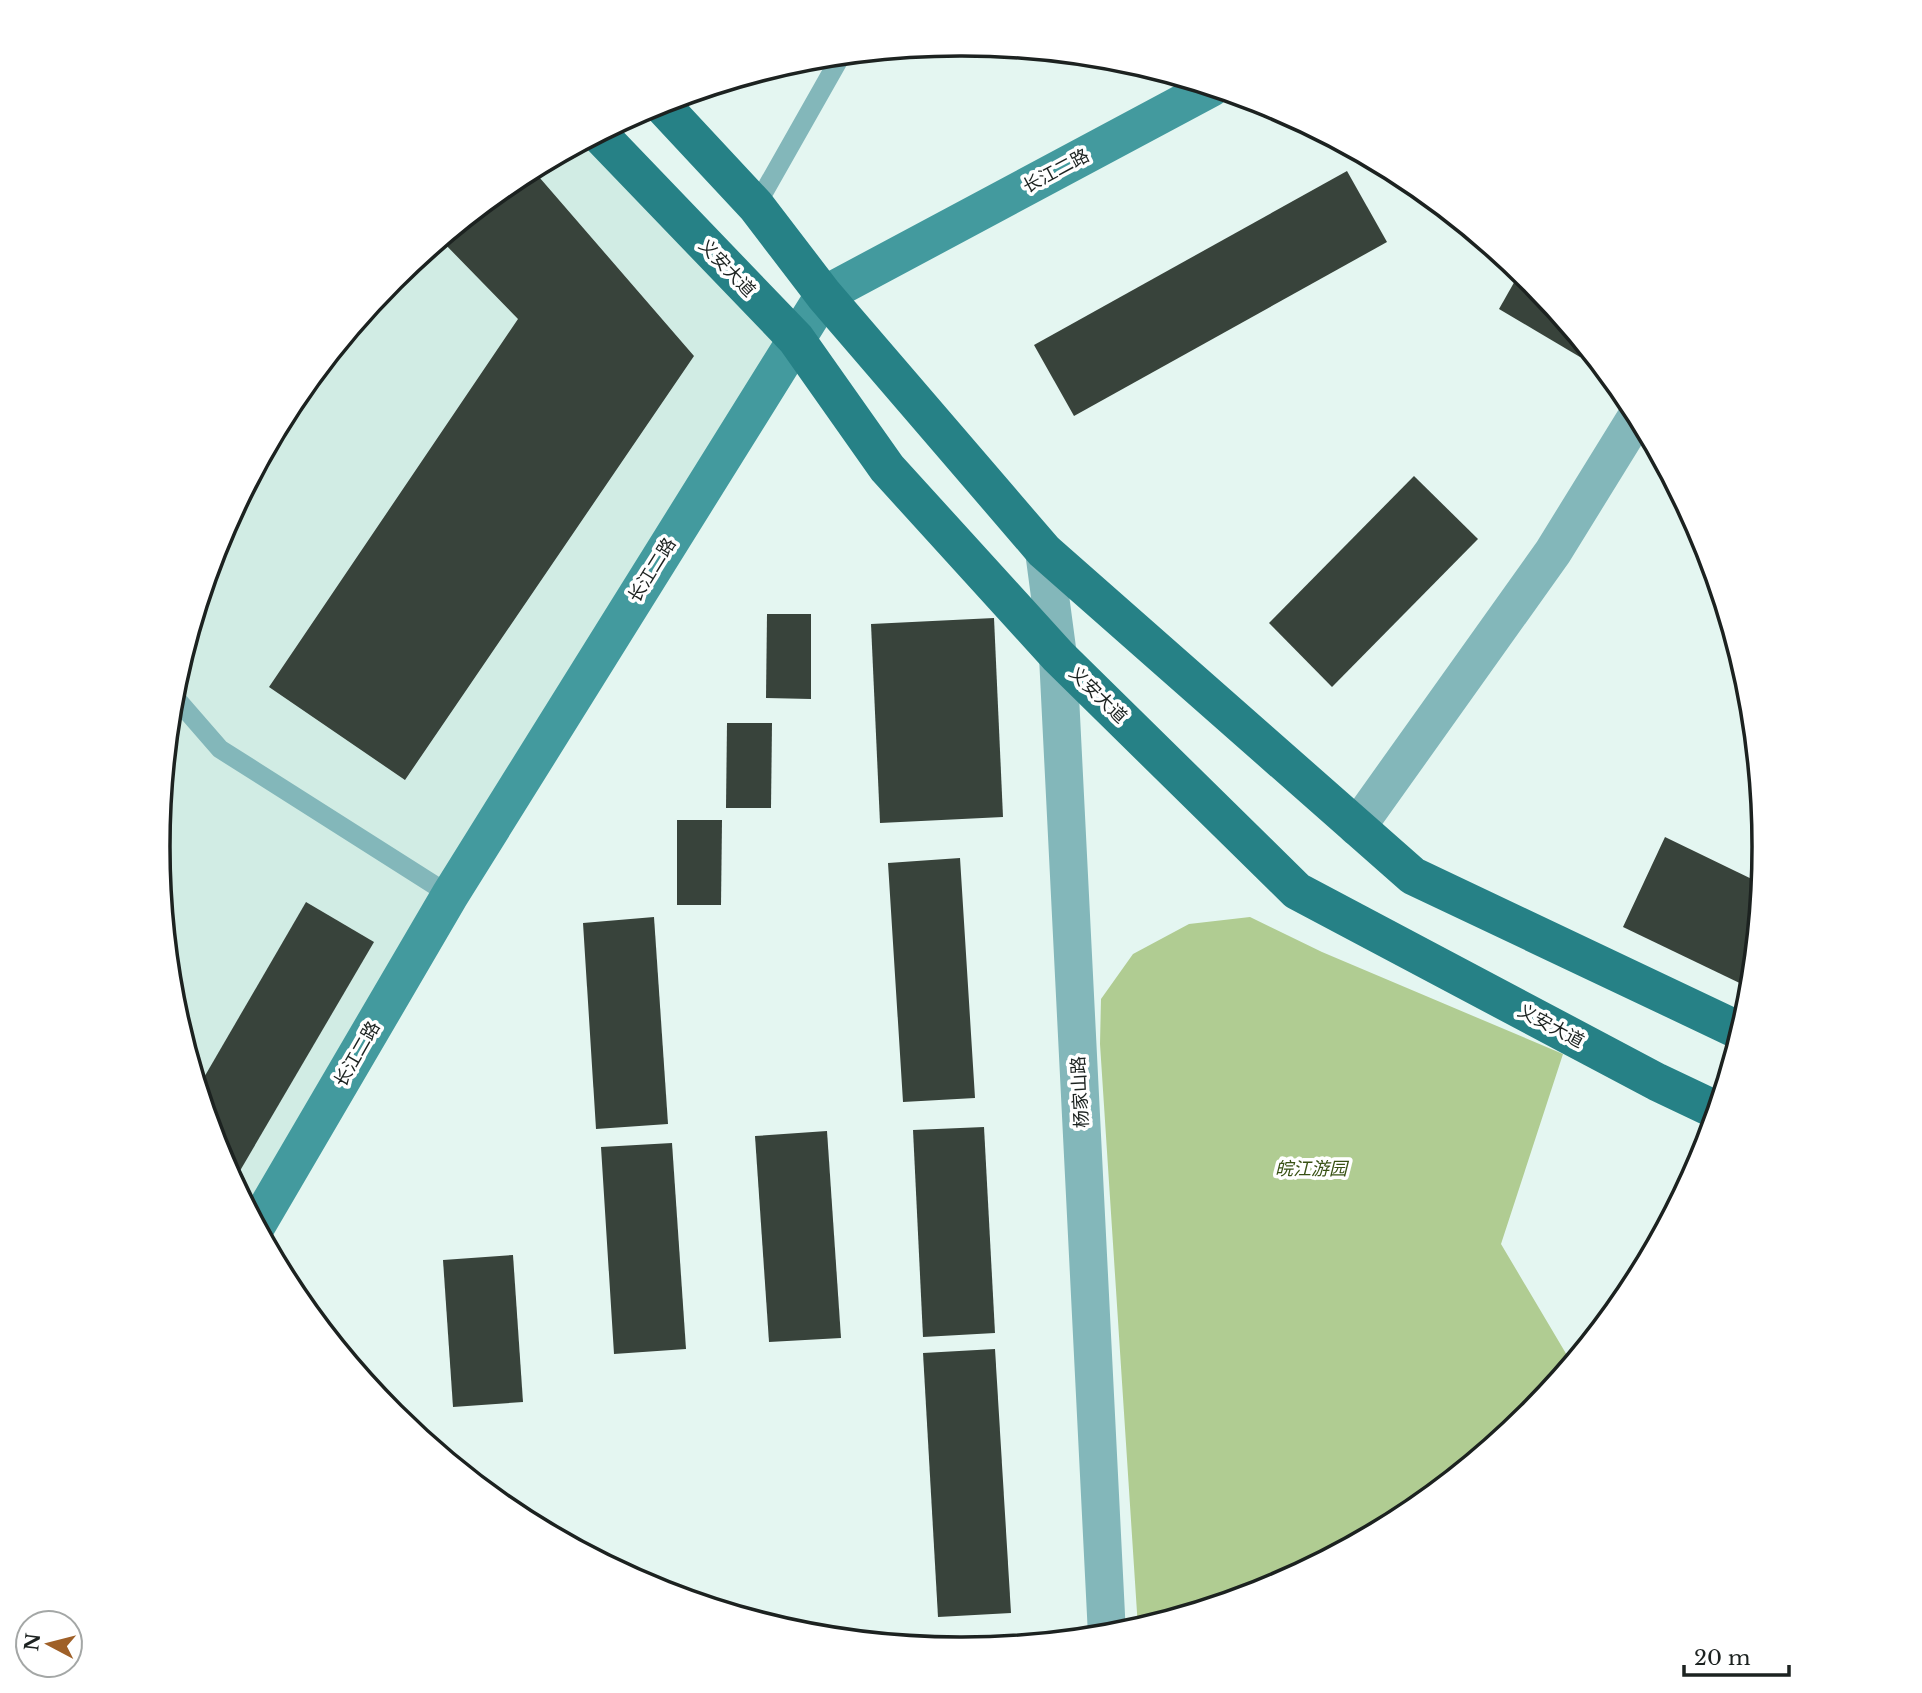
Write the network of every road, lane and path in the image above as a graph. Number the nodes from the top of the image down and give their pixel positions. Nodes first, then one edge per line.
1 (834, 67) edge
2 (1201, 94) edge
3 (669, 112) edge
4 (606, 141) edge
5 (756, 206) junction
6 (824, 295) junction
7 (796, 339) junction
8 (1630, 427) edge
9 (1044, 551) junction
10 (1058, 656) junction
11 (183, 707) edge
12 (1357, 827) junction
13 (450, 895) junction
14 (1730, 1026) edge
15 (1708, 1106) edge
16 (262, 1216) edge
17 (1106, 1623) edge

1 - 5 lane
2 - 6 main road, 长江二路
3 - 5 main road
4 - 7 main road, 义安大道
5 - 6 main road
6 - 7 main road, 长江二路
6 - 9 main road
7 - 10 main road, 义安大道
7 - 13 main road, 长江二路
8 - 12 street
9 - 10 street, 杨家山路
9 - 12 main road
10 - 15 main road, 义安大道
10 - 17 street, 杨家山路
11 - 13 lane
12 - 14 main road
13 - 16 main road, 长江二路

